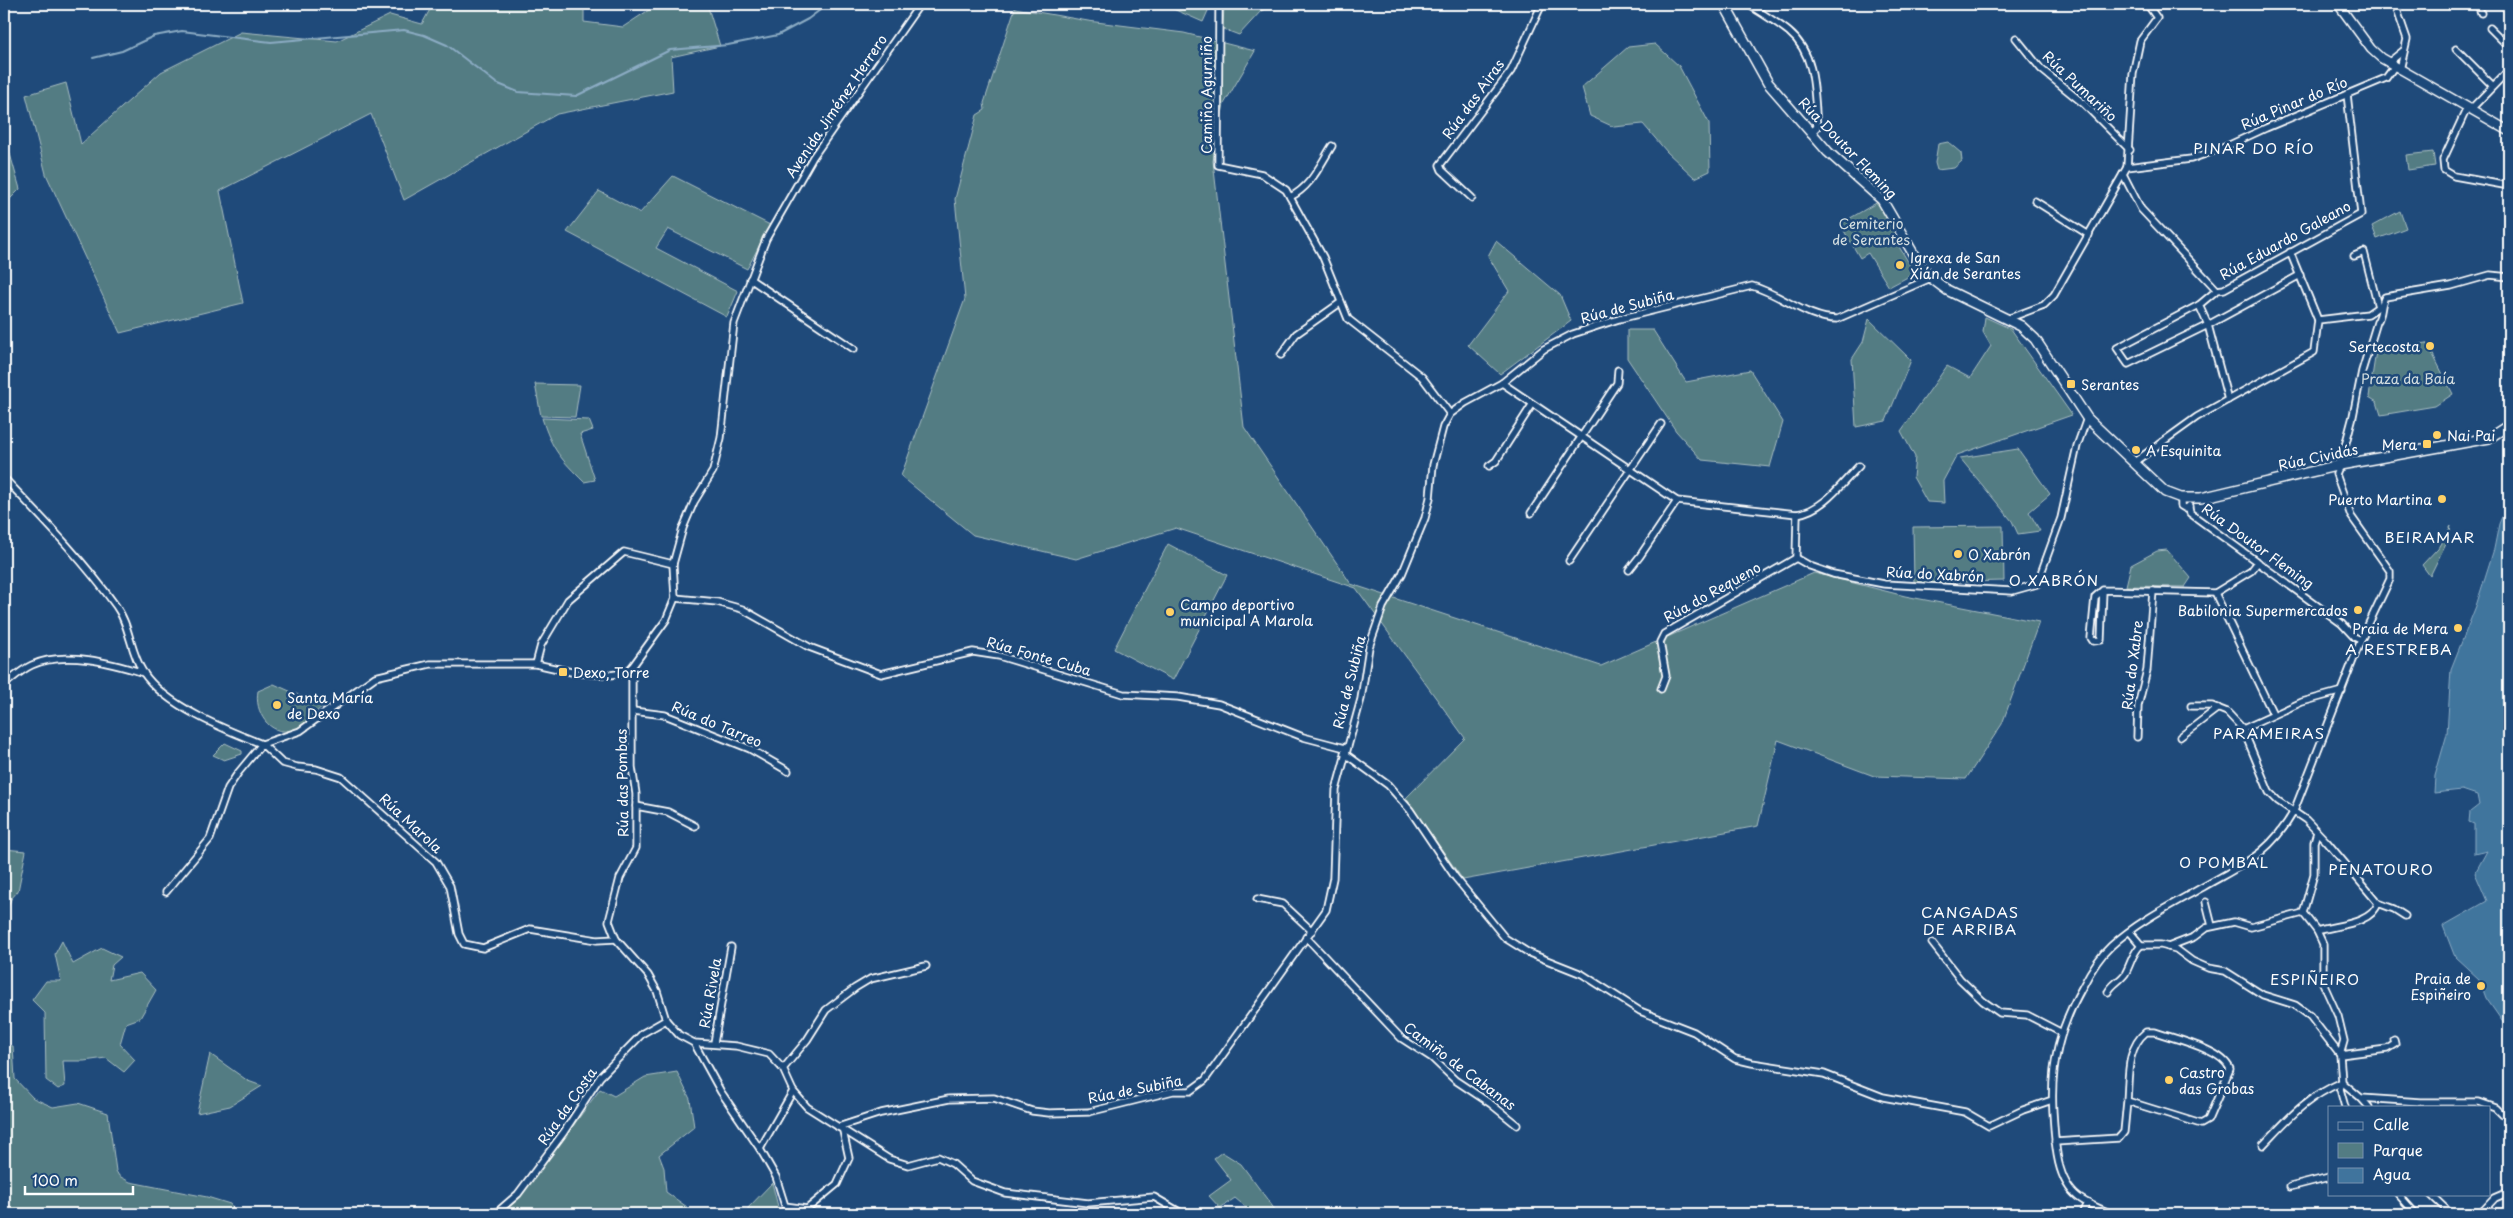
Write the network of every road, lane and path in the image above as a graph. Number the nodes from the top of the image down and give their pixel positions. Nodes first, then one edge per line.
1 (920, 4) edge
2 (1219, 4) edge
3 (1542, 4) edge
4 (1724, 4) edge
5 (1748, 4) edge
6 (2147, 4) edge
7 (2338, 4) edge
8 (2395, 4) edge
9 (2478, 4) edge
10 (2481, 13) dead end
11 (2490, 28) dead end
12 (2016, 38) dead end
13 (2509, 47) edge
14 (2456, 49) dead end
15 (2403, 52) junction
16 (2394, 67) junction
17 (2509, 70) edge
18 (2493, 86) junction
19 (2346, 94) junction
20 (2468, 109) junction
21 (2509, 131) edge
22 (1810, 134) junction
23 (1332, 146) dead end
24 (2130, 150) junction
25 (2127, 167) junction
26 (2123, 174) junction
27 (2509, 186) edge
28 (1290, 197) junction
29 (1472, 198) dead end
30 (2035, 201) dead end
31 (2089, 235) junction
32 (2290, 252) junction
33 (2354, 256) dead end
34 (2300, 275) junction
35 (2509, 277) edge
36 (1931, 278) junction
37 (750, 279) junction
38 (2217, 290) junction
39 (1340, 303) junction
40 (2199, 305) junction
41 (2007, 319) junction
42 (2318, 320) junction
43 (2208, 325) junction
44 (854, 349) dead end
45 (1281, 355) dead end
46 (1618, 370) dead end
47 (1502, 383) junction
48 (2228, 400) junction
49 (1532, 405) junction
50 (1450, 414) junction
51 (2087, 418) junction
52 (1661, 424) dead end
53 (2509, 426) edge
54 (1580, 438) junction
55 (2133, 463) junction
56 (2340, 465) junction
57 (1489, 466) dead end
58 (1860, 466) dead end
59 (1629, 469) junction
60 (4, 478) edge
61 (1677, 501) junction
62 (2186, 502) junction
63 (1531, 513) dead end
64 (1797, 514) junction
65 (1796, 558) junction
66 (1569, 561) dead end
67 (2258, 562) junction
68 (673, 564) junction
69 (1629, 570) dead end
70 (2103, 590) junction
71 (2153, 591) junction
72 (2215, 593) junction
73 (675, 598) junction
74 (2361, 640) junction
75 (536, 664) junction
76 (632, 667) junction
77 (144, 673) junction
78 (4, 685) edge
79 (1661, 689) dead end
80 (2342, 690) junction
81 (2191, 706) dead end
82 (2218, 708) junction
83 (633, 711) junction
84 (2273, 714) junction
85 (2243, 729) junction
86 (2137, 737) dead end
87 (2180, 737) dead end
88 (262, 744) junction
89 (1345, 751) junction
90 (788, 771) dead end
91 (636, 806) junction
92 (2294, 811) junction
93 (695, 826) dead end
94 (2317, 832) junction
95 (166, 892) dead end
96 (1256, 899) dead end
97 (2206, 902) dead end
98 (2378, 904) junction
99 (2303, 912) junction
100 (2405, 916) dead end
101 (2212, 926) junction
102 (1312, 931) junction
103 (2317, 931) junction
104 (2130, 932) junction
105 (1306, 938) junction
106 (616, 939) junction
107 (1932, 943) dead end
108 (2141, 945) junction
109 (731, 947) dead end
110 (2168, 947) junction
111 (926, 966) dead end
112 (2108, 992) dead end
113 (666, 1020) junction
114 (2060, 1032) junction
115 (2394, 1040) dead end
116 (694, 1043) junction
117 (714, 1043) junction
118 (2340, 1056) junction
119 (783, 1069) junction
120 (2342, 1082) junction
121 (793, 1091) junction
122 (2361, 1098) junction
123 (2052, 1100) junction
124 (2126, 1101) junction
125 (2346, 1106) edge
126 (2368, 1106) edge
127 (2503, 1115) dead end
128 (1517, 1125) dead end
129 (841, 1129) junction
130 (2055, 1142) junction
131 (2264, 1145) dead end
132 (760, 1149) junction
133 (2328, 1176) edge
134 (2290, 1187) dead end
135 (2509, 1192) edge
136 (2400, 1196) edge
137 (2432, 1196) edge
138 (2087, 1203) junction
139 (495, 1214) edge
140 (1183, 1214) edge
141 (2082, 1214) edge
142 (2111, 1214) edge
143 (2416, 1214) edge
144 (2451, 1214) edge
145 (2480, 1214) edge

1 - 37 street, Avenida Jiménez Herrero
2 - 28 street, Camiño Agurniño
3 - 29 street, Rúa das Airas
4 - 22 main road, Rúa Doutor Fleming
5 - 22 street
6 - 24 street
7 - 16 street
8 - 15 street
9 - 10 street
11 - 13 street
12 - 24 street, Rúa Pumariño
14 - 18 street
15 - 16 street
15 - 16 street, Rúa Pinar do Río
16 - 19 street, Rúa Pinar do Río
16 - 20 street
17 - 18 street
18 - 20 street
19 - 25 street, Rúa Pinar do Río
19 - 32 street, Rúa Eduardo Galeano
20 - 21 street
20 - 27 street
22 - 36 main road, Rúa Doutor Fleming
23 - 28 street
24 - 25 street
25 - 26 street
26 - 31 street
26 - 38 street
28 - 39 street, Camiño Agurniño
30 - 31 street
31 - 41 street
32 - 34 street
32 - 38 street, Rúa Eduardo Galeano
33 - 42 street
34 - 42 street
34 - 43 street, Rúa Eduardo Galeano
35 - 56 street
36 - 41 main road, Rúa Doutor Fleming
36 - 47 street, Rúa de Subiña
37 - 44 street
37 - 68 street, Avenida Jiménez Herrero
38 - 40 street, Rúa Eduardo Galeano
39 - 45 street
39 - 50 street, Camiño Agurniño
40 - 43 street
40 - 43 street, Rúa Eduardo Galeano
41 - 51 main road, Rúa Doutor Fleming
42 - 48 street
43 - 48 street
46 - 54 street
47 - 49 street
47 - 50 street, Rúa de Subiña
48 - 55 street
49 - 54 street
49 - 57 street
50 - 89 street, Rúa de Subiña
51 - 55 main road, Rúa Doutor Fleming
51 - 65 street, Rúa do Xabrón
52 - 59 street
53 - 56 main road, Rúa Cividás
54 - 59 street
54 - 63 street
55 - 62 main road, Rúa Doutor Fleming
56 - 62 main road, Rúa Cividás
56 - 74 street
58 - 64 street
59 - 61 street
59 - 66 street
60 - 77 street
61 - 64 street
61 - 69 street
62 - 67 street, Rúa Doutor Fleming
64 - 65 street
65 - 79 street, Rúa do Requeno
67 - 72 street
67 - 74 street, Rúa Doutor Fleming
68 - 73 street, Avenida Jiménez Herrero
68 - 75 street
70 - 70 street
70 - 71 street
71 - 72 street
71 - 86 street, Rúa do Xabre
72 - 84 street
73 - 76 street, Avenida Jiménez Herrero
73 - 89 street, Rúa Fonte Cuba
74 - 80 street
75 - 76 street
75 - 88 street
76 - 83 street, Rúa das Pombas
77 - 78 street
77 - 88 street
80 - 84 street
80 - 92 street
81 - 82 street
82 - 85 street
82 - 87 street
83 - 90 street, Rúa do Tarreo
83 - 91 street, Rúa das Pombas
84 - 85 street
85 - 92 street
88 - 95 street
88 - 106 street, Rúa Marola
89 - 102 street, Rúa de Subiña
89 - 123 street
91 - 93 street
91 - 106 street, Rúa das Pombas
92 - 94 street
92 - 104 street
94 - 98 street
94 - 99 street
96 - 102 street
97 - 101 street
98 - 100 street
98 - 103 street
99 - 101 street
99 - 103 street
101 - 110 street
102 - 105 street, Rúa de Subiña
103 - 118 street
104 - 108 street
104 - 114 street
105 - 128 street, Camiño de Cabanas
105 - 129 street, Rúa de Subiña
106 - 113 street, Rúa das Pombas
107 - 114 street
108 - 110 street
108 - 112 street
109 - 117 street, Rúa Rivela
110 - 118 street
111 - 119 street
113 - 116 street, Rúa das Pombas
113 - 139 street, Rúa da Costa
114 - 123 street
115 - 118 street
116 - 117 street
116 - 132 street
117 - 119 street
118 - 120 street
119 - 121 street
120 - 122 street
120 - 125 street
120 - 131 street
121 - 129 street
121 - 132 street
122 - 126 street
122 - 127 street
123 - 130 street
124 - 124 street
124 - 130 street
129 - 132 street
129 - 140 street
130 - 138 street
133 - 134 street
135 - 145 street
136 - 143 street
137 - 144 street
138 - 141 street
138 - 142 street

